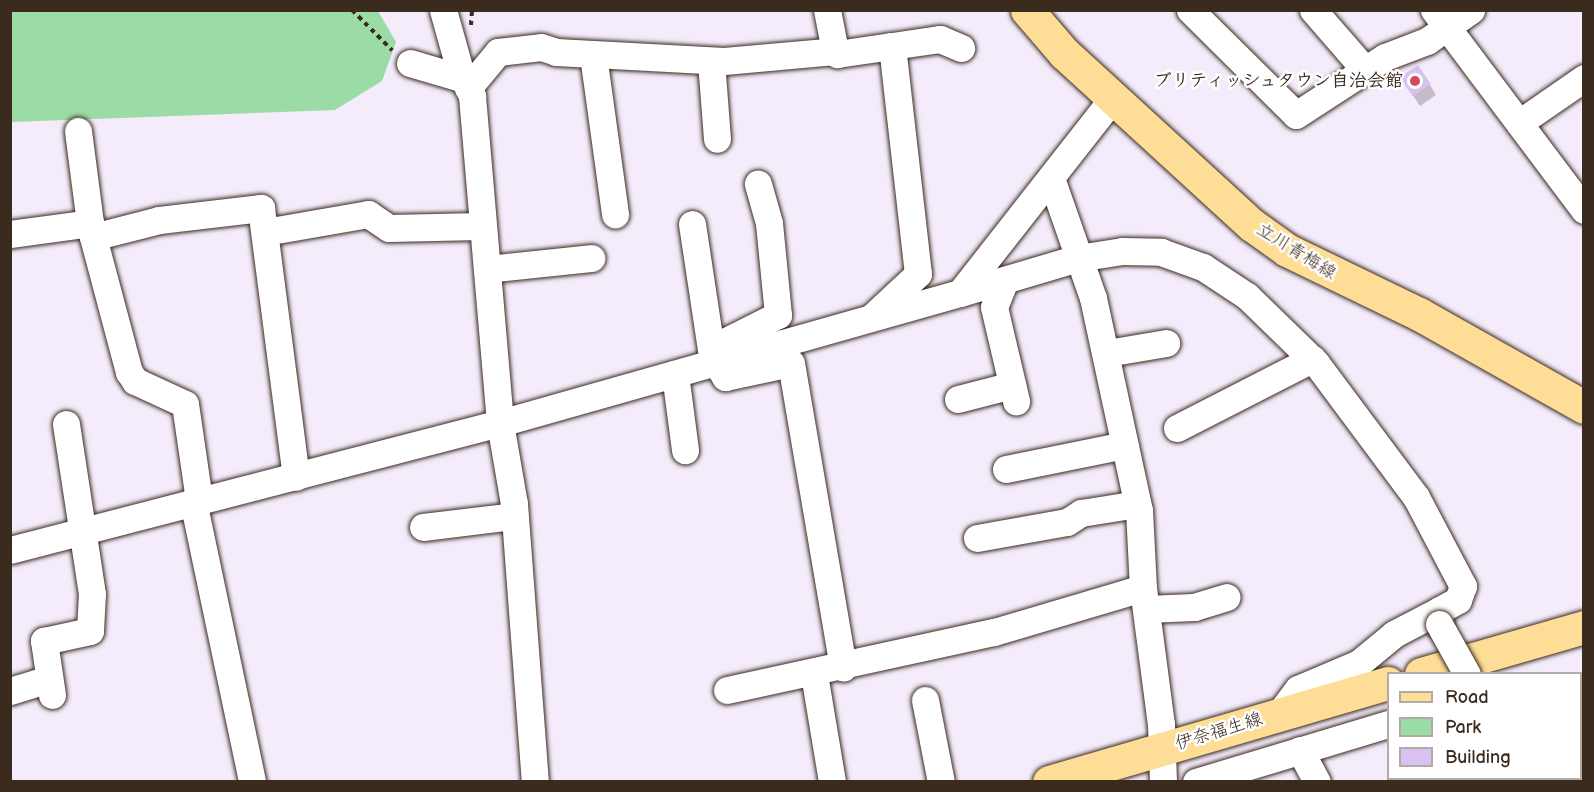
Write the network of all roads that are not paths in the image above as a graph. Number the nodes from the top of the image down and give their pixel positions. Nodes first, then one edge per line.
1 (442, 10) edge
2 (827, 10) edge
3 (1027, 10) edge
4 (1190, 10) edge
5 (1313, 10) edge
6 (1472, 10) edge
7 (1441, 18) edge
8 (892, 46) junction
9 (962, 48) dead end
10 (835, 51) junction
11 (593, 55) junction
12 (711, 61) junction
13 (410, 63) road end
14 (1366, 71) junction
15 (1584, 78) edge
16 (466, 84) junction
17 (1113, 98) junction
18 (1519, 123) junction
19 (78, 131) dead end
20 (717, 139) dead end
21 (1051, 178) junction
22 (758, 183) dead end
23 (1584, 210) edge
24 (615, 214) dead end
25 (692, 224) dead end
26 (481, 226) junction
27 (92, 230) junction
28 (265, 232) junction
29 (10, 234) edge
30 (591, 258) dead end
31 (1078, 258) junction
32 (487, 269) junction
33 (1005, 280) junction
34 (960, 293) junction
35 (870, 319) junction
36 (1166, 343) dead end
37 (1107, 352) junction
38 (1312, 359) junction
39 (716, 362) junction
40 (675, 374) junction
41 (958, 399) dead end
42 (1584, 408) edge
43 (500, 423) junction
44 (66, 424) dead end
45 (1177, 428) dead end
46 (1125, 445) junction
47 (685, 450) dead end
48 (1006, 469) dead end
49 (296, 477) junction
50 (196, 501) junction
51 (1137, 504) junction
52 (514, 516) junction
53 (423, 527) dead end
54 (82, 532) junction
55 (978, 538) dead end
56 (10, 550) edge
57 (1226, 597) dead end
58 (1145, 599) junction
59 (1440, 617) junction
60 (1584, 627) edge
61 (843, 668) junction
62 (1427, 672) edge
63 (1466, 672) edge
64 (814, 674) junction
65 (1387, 684) edge
66 (727, 690) dead end
67 (10, 691) edge
68 (925, 699) dead end
69 (1279, 714) junction
70 (1387, 725) edge
71 (1163, 749) junction
72 (1300, 750) junction
73 (1197, 781) edge
74 (252, 782) edge
75 (535, 782) edge
76 (832, 782) edge
77 (941, 782) edge
78 (1049, 782) edge
79 (1163, 782) edge
80 (1317, 782) edge

1 - 16 street
2 - 10 street
3 - 17 main road, 立川青梅線
4 - 14 street
5 - 14 street
6 - 7 street
7 - 14 street
7 - 18 street
8 - 9 street
8 - 10 street
8 - 35 street
10 - 12 street
11 - 12 street
11 - 16 street
11 - 24 street
12 - 20 street
13 - 16 street
15 - 18 street
16 - 26 street
17 - 21 street
17 - 42 main road, 立川青梅線
18 - 23 street
19 - 27 street
21 - 31 street
21 - 34 street
22 - 39 street
25 - 39 street
26 - 28 street
26 - 32 street
27 - 28 street
27 - 29 street
27 - 50 street
28 - 49 street
30 - 32 street
31 - 33 street
31 - 37 street
31 - 38 street
32 - 43 street
33 - 34 street
33 - 41 street
34 - 35 street
35 - 39 street
36 - 37 street
37 - 46 street
38 - 45 street
38 - 59 street
39 - 40 street
39 - 61 street
40 - 43 street
40 - 47 street
43 - 49 street
43 - 52 street
44 - 54 street
46 - 48 street
46 - 51 street
49 - 50 street
50 - 54 street
50 - 74 street
51 - 55 street
51 - 58 street
52 - 53 street
52 - 75 street
54 - 56 street
54 - 67 street
57 - 58 street
58 - 61 street
58 - 71 street
59 - 63 street, bridge
59 - 69 street
60 - 62 main road
61 - 64 street
64 - 66 street
64 - 76 street
65 - 69 main road, 伊奈福生線
68 - 77 street
69 - 71 main road, 伊奈福生線
70 - 72 street
71 - 78 main road, 伊奈福生線
71 - 79 street
72 - 73 street
72 - 80 street

